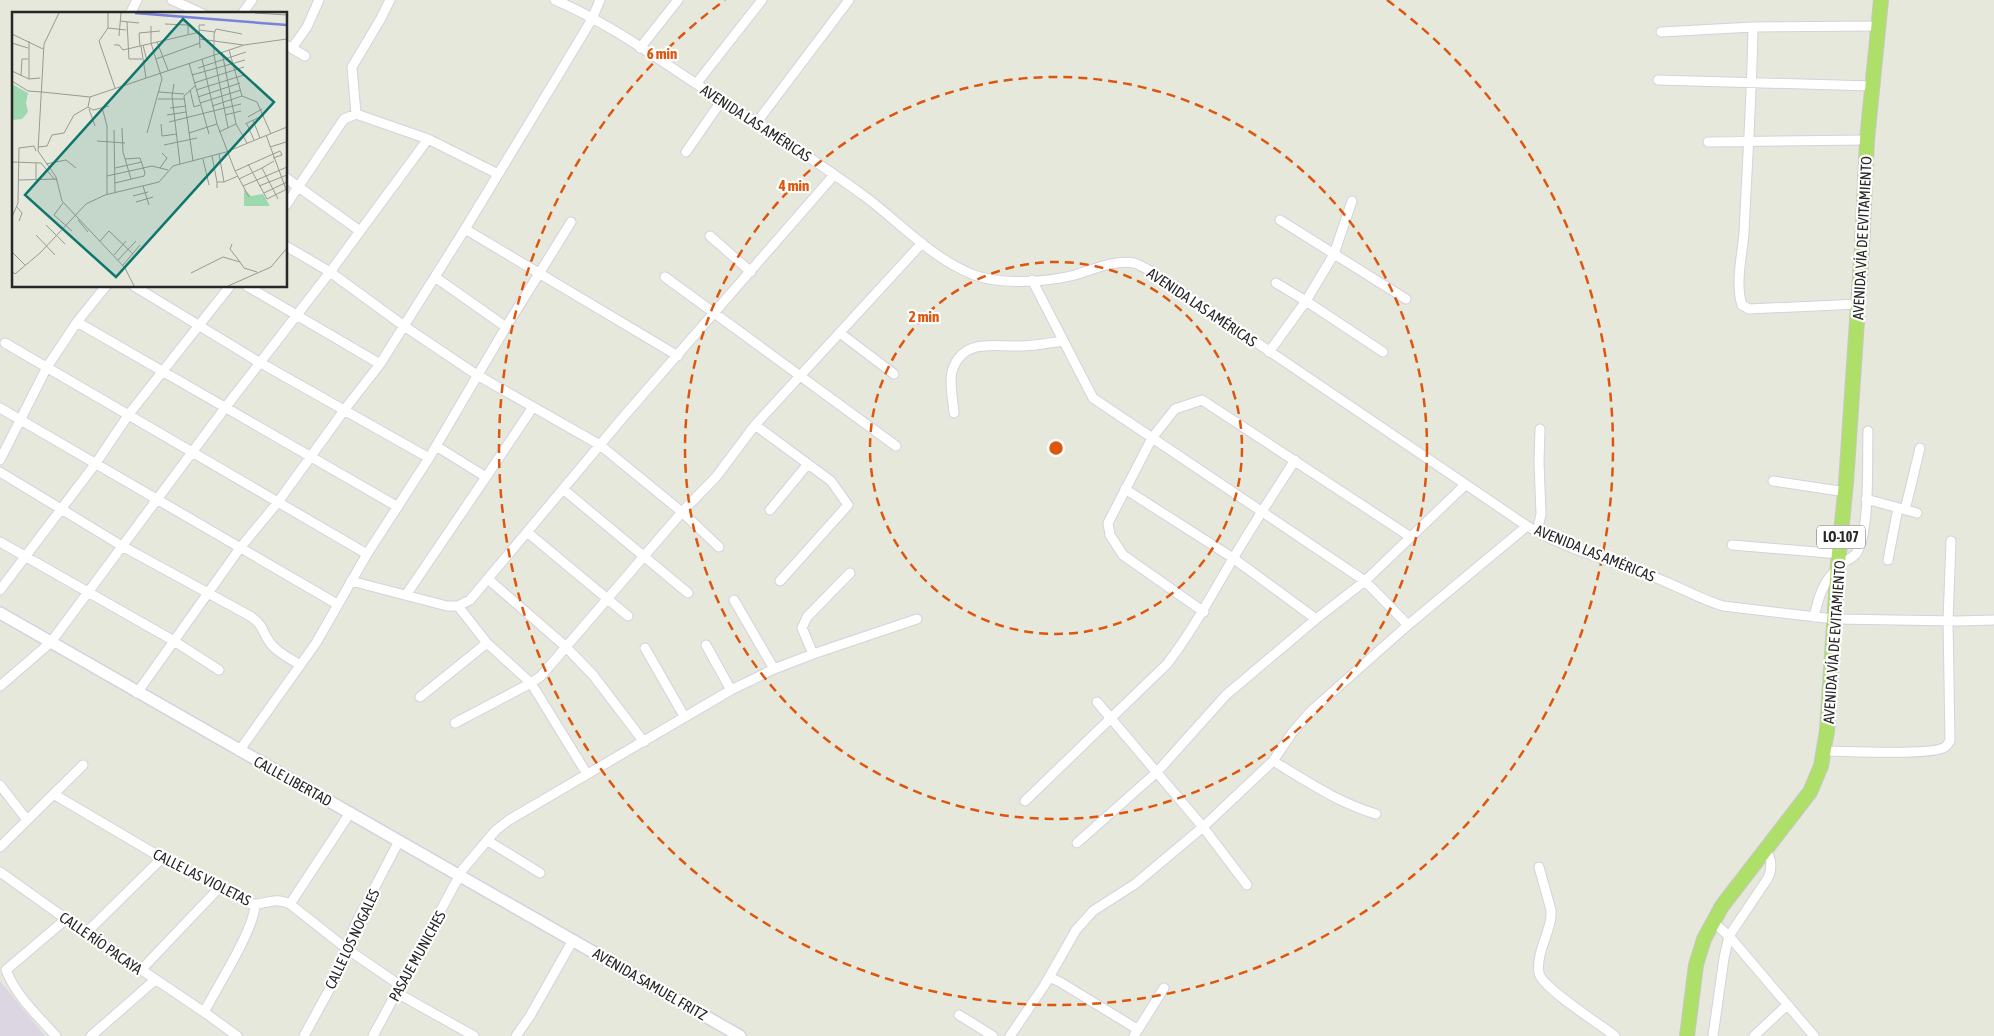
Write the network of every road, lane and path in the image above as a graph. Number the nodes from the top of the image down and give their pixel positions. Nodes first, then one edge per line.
1 (137, 0) edge
2 (172, 0) edge
3 (252, 0) edge
4 (319, 0) edge
5 (390, 0) edge
6 (555, 0) edge
7 (600, 0) edge
8 (678, 0) edge
9 (762, 0) edge
10 (849, 0) edge
11 (1881, 0) edge
12 (131, 12) edge
13 (195, 12) edge
14 (243, 12) edge
15 (592, 19) junction
16 (1879, 26) junction
17 (1754, 27) junction
18 (1661, 32) dead end
19 (289, 47) edge
20 (640, 48) junction
21 (305, 56) dead end
22 (1658, 80) dead end
23 (1752, 82) junction
24 (696, 84) junction
25 (1872, 86) junction
26 (722, 100) junction
27 (356, 114) junction
28 (756, 122) junction
29 (428, 139) junction
30 (1867, 140) junction
31 (1748, 141) junction
32 (1708, 142) dead end
33 (686, 152) dead end
34 (498, 174) junction
35 (834, 175) junction
36 (288, 179) edge
37 (299, 187) junction
38 (1352, 201) dead end
39 (288, 202) edge
40 (1280, 220) dead end
41 (571, 222) dead end
42 (465, 229) junction
43 (360, 231) junction
44 (710, 236) dead end
45 (922, 243) junction
46 (288, 247) edge
47 (1334, 254) junction
48 (330, 272) junction
49 (751, 272) junction
50 (540, 273) junction
51 (434, 277) junction
52 (665, 277) dead end
53 (1032, 280) junction
54 (1276, 283) dead end
55 (104, 288) edge
56 (137, 288) edge
57 (228, 288) edge
58 (250, 288) edge
59 (1406, 299) dead end
60 (1306, 301) junction
61 (1858, 304) junction
62 (716, 313) junction
63 (296, 314) junction
64 (77, 322) junction
65 (200, 325) junction
66 (404, 326) junction
67 (506, 327) junction
68 (840, 332) junction
69 (1063, 341) junction
70 (5, 343) dead end
71 (1269, 352) junction
72 (1383, 352) dead end
73 (678, 356) junction
74 (260, 362) junction
75 (380, 364) junction
76 (47, 367) junction
77 (162, 371) junction
78 (894, 374) dead end
79 (478, 375) junction
80 (800, 376) junction
81 (533, 407) junction
82 (0, 408) edge
83 (225, 408) junction
84 (345, 409) junction
85 (954, 413) dead end
86 (129, 414) junction
87 (20, 420) junction
88 (755, 425) junction
89 (1540, 429) dead end
90 (1868, 431) dead end
91 (1152, 438) junction
92 (600, 445) junction
93 (436, 446) junction
94 (896, 446) dead end
95 (1920, 448) dead end
96 (192, 454) junction
97 (312, 456) junction
98 (429, 458) junction
99 (0, 460) edge
100 (1295, 460) junction
101 (96, 463) junction
102 (807, 465) junction
103 (0, 472) edge
104 (486, 477) junction
105 (1773, 481) dead end
106 (1465, 485) junction
107 (563, 489) junction
108 (1125, 489) junction
109 (1846, 492) junction
110 (1866, 499) junction
111 (157, 500) junction
112 (278, 502) junction
113 (398, 507) junction
114 (61, 509) junction
115 (1901, 509) junction
116 (770, 510) dead end
117 (682, 512) junction
118 (1262, 512) junction
119 (1917, 513) dead end
120 (1527, 526) junction
121 (527, 532) junction
122 (1537, 532) junction
123 (1410, 536) junction
124 (1950, 541) dead end
125 (0, 542) edge
126 (1732, 545) dead end
127 (122, 546) junction
128 (719, 547) dead end
129 (240, 548) junction
130 (366, 554) junction
131 (24, 556) junction
132 (644, 556) junction
133 (1233, 558) junction
134 (1888, 560) dead end
135 (1839, 562) junction
136 (850, 574) dead end
137 (488, 579) junction
138 (351, 581) junction
139 (780, 581) dead end
140 (1364, 581) junction
141 (0, 590) edge
142 (87, 592) junction
143 (688, 593) dead end
144 (208, 594) junction
145 (406, 595) junction
146 (608, 599) junction
147 (734, 600) dead end
148 (337, 604) junction
149 (458, 606) junction
150 (1204, 612) junction
151 (0, 613) edge
152 (628, 616) dead end
153 (1814, 617) junction
154 (1834, 618) junction
155 (917, 619) dead end
156 (1316, 619) junction
157 (1994, 620) edge
158 (1948, 621) junction
159 (1408, 624) junction
160 (174, 641) junction
161 (50, 642) junction
162 (487, 643) junction
163 (706, 645) dead end
164 (565, 646) junction
165 (645, 648) dead end
166 (813, 654) junction
167 (300, 665) junction
168 (774, 669) junction
169 (219, 670) dead end
170 (531, 683) junction
171 (0, 686) edge
172 (731, 690) junction
173 (137, 693) junction
174 (420, 697) dead end
175 (1097, 702) dead end
176 (684, 716) junction
177 (1111, 717) junction
178 (455, 723) dead end
179 (644, 742) junction
180 (239, 751) junction
181 (1824, 751) junction
182 (1273, 761) junction
183 (83, 765) dead end
184 (1157, 772) junction
185 (587, 774) junction
186 (0, 785) edge
187 (54, 795) junction
188 (1024, 801) dead end
189 (350, 813) junction
190 (1376, 814) dead end
191 (27, 820) junction
192 (1203, 827) junction
193 (488, 841) junction
194 (399, 842) junction
195 (1077, 843) dead end
196 (0, 846) edge
197 (1766, 849) junction
198 (162, 858) junction
199 (1539, 868) dead end
200 (0, 872) edge
201 (540, 873) dead end
202 (461, 876) junction
203 (1246, 884) dead end
204 (218, 888) junction
205 (290, 904) junction
206 (255, 905) junction
207 (66, 919) junction
208 (1713, 922) junction
209 (86, 933) junction
210 (1729, 936) junction
211 (573, 940) junction
212 (587, 947) joint
213 (347, 949) junction
214 (140, 970) junction
215 (1049, 977) junction
216 (155, 980) junction
217 (1164, 988) dead end
218 (399, 989) junction
219 (1787, 1005) junction
220 (204, 1012) junction
221 (959, 1015) dead end
222 (459, 1027) junction
223 (1136, 1033) edge
224 (56, 1036) edge
225 (91, 1036) edge
226 (237, 1036) edge
227 (304, 1036) edge
228 (373, 1036) edge
229 (453, 1036) edge
230 (474, 1036) edge
231 (516, 1036) edge
232 (740, 1036) edge
233 (993, 1036) edge
234 (1010, 1036) edge
235 (1615, 1036) edge
236 (1687, 1036) edge
237 (1713, 1036) edge
238 (1754, 1036) edge
239 (1814, 1036) edge

1 - 12 street
2 - 13 street
3 - 14 street
4 - 19 street
5 - 27 street
6 - 15 street, AVENIDA LAS AMÉRICAS
7 - 15 street
8 - 20 street
9 - 24 street
10 - 28 street
11 - 16 main road, AVENIDA VÍA DE EVITAMIENTO / LO-107
15 - 20 street, AVENIDA LAS AMÉRICAS
15 - 34 street
16 - 17 street
16 - 25 main road, AVENIDA VÍA DE EVITAMIENTO / LO-107
17 - 18 street
17 - 23 street
19 - 21 street
20 - 24 street, AVENIDA LAS AMÉRICAS
22 - 23 street
23 - 25 street
23 - 31 street
24 - 26 street, AVENIDA LAS AMÉRICAS
25 - 30 main road, AVENIDA VÍA DE EVITAMIENTO / LO-107
26 - 28 street, AVENIDA LAS AMÉRICAS
26 - 33 street
27 - 29 street
27 - 37 street
28 - 35 street, AVENIDA LAS AMÉRICAS
29 - 34 street
29 - 43 street
30 - 31 street
30 - 61 main road, AVENIDA VÍA DE EVITAMIENTO / LO-107
31 - 32 street
31 - 61 street
34 - 42 street
35 - 45 street, AVENIDA LAS AMÉRICAS
35 - 49 street
36 - 37 street
37 - 39 street
37 - 43 street
38 - 47 street
40 - 47 street
41 - 50 street
42 - 50 street
42 - 51 street
43 - 48 street
44 - 49 street
45 - 53 street, AVENIDA LAS AMÉRICAS
45 - 68 street
46 - 48 street
47 - 59 street
47 - 60 street
48 - 63 street
48 - 66 street
49 - 62 street
50 - 67 street
50 - 73 street
51 - 66 street
51 - 67 street
52 - 62 street
53 - 69 street
53 - 71 street, AVENIDA LAS AMÉRICAS
54 - 60 street
55 - 64 street
56 - 65 street
57 - 65 street
58 - 63 street
60 - 71 street
60 - 72 street
61 - 109 main road, AVENIDA VÍA DE EVITAMIENTO / LO-107
62 - 73 street
62 - 80 street
63 - 74 street
63 - 75 street
64 - 76 street
64 - 77 street
65 - 74 street
65 - 77 street
66 - 75 street
66 - 79 street
67 - 79 street
68 - 78 street
68 - 80 street
69 - 85 street
69 - 91 street
70 - 76 street
71 - 106 street, AVENIDA LAS AMÉRICAS
73 - 92 street
74 - 83 street
74 - 84 street
75 - 84 street
76 - 86 street
76 - 87 street
77 - 83 street
77 - 86 street
79 - 81 street
79 - 93 street
80 - 88 street
80 - 94 street
81 - 92 street
81 - 104 street
82 - 87 street
83 - 96 street
83 - 97 street
84 - 97 street
84 - 98 street
86 - 96 street
86 - 101 street
87 - 99 street
87 - 101 street
88 - 102 street
88 - 117 street
89 - 122 street
90 - 110 street
91 - 100 street
91 - 108 street
91 - 118 street
92 - 107 street
92 - 117 street
93 - 98 street
93 - 104 street
95 - 115 street
96 - 111 street
96 - 112 street
97 - 112 street
97 - 113 street
98 - 113 street
100 - 118 street
100 - 123 street
101 - 111 street
101 - 114 street
102 - 116 street
102 - 139 street
103 - 114 street
104 - 145 street
105 - 109 street
106 - 120 street, AVENIDA LAS AMÉRICAS
106 - 123 street
107 - 121 street
107 - 132 street
108 - 133 street
108 - 150 street
109 - 135 main road, AVENIDA VÍA DE EVITAMIENTO / LO-107
110 - 115 street
110 - 135 street
111 - 127 street
111 - 129 street
112 - 129 street
112 - 130 street
113 - 130 street
114 - 127 street
114 - 131 street
115 - 119 street
115 - 134 street
117 - 128 street
117 - 132 street
118 - 133 street
118 - 140 street
120 - 122 street, AVENIDA LAS AMÉRICAS
120 - 159 street
121 - 137 street
121 - 146 street
122 - 153 street, AVENIDA LAS AMÉRICAS
123 - 140 street
124 - 158 street
125 - 131 street
126 - 135 street
127 - 142 street
127 - 144 street
129 - 144 street
129 - 148 street
130 - 138 street
131 - 141 street
131 - 142 street
132 - 143 street
132 - 146 street
133 - 150 street
133 - 156 street
135 - 153 street
135 - 154 main road, AVENIDA VÍA DE EVITAMIENTO / LO-107
136 - 166 street
137 - 149 street
137 - 164 street
138 - 145 street
138 - 148 street
140 - 156 street
140 - 159 street
142 - 160 street
142 - 161 street
144 - 160 street
144 - 167 street
145 - 149 street
146 - 152 street
146 - 164 street
147 - 168 street
148 - 167 street
149 - 162 street
150 - 177 street
151 - 161 street, CALLE LIBERTAD
153 - 154 street, AVENIDA LAS AMÉRICAS
154 - 158 street, AVENIDA LAS AMÉRICAS
154 - 181 main road, AVENIDA VÍA DE EVITAMIENTO / LO-107
155 - 166 street, PASAJE MUNICHES
156 - 184 street
157 - 158 street, AVENIDA LAS AMÉRICAS
158 - 181 street
159 - 182 street
160 - 169 street
160 - 173 street
161 - 171 street
161 - 173 street, CALLE LIBERTAD
162 - 170 street
162 - 174 street
163 - 172 street
164 - 170 street
164 - 179 street
165 - 176 street
166 - 168 street, PASAJE MUNICHES
167 - 180 street
168 - 172 street, PASAJE MUNICHES
170 - 178 street
170 - 185 street
172 - 176 street, PASAJE MUNICHES
173 - 180 street, CALLE LIBERTAD
175 - 177 street
176 - 179 street, PASAJE MUNICHES
177 - 184 street
177 - 188 street
179 - 185 street, PASAJE MUNICHES
180 - 189 street, CALLE LIBERTAD
181 - 197 main road, AVENIDA VÍA DE EVITAMIENTO / LO-107
182 - 190 street
182 - 192 street
183 - 187 street
184 - 192 street
184 - 195 street
185 - 193 street, PASAJE MUNICHES
186 - 191 street
187 - 191 street
187 - 198 street, CALLE LAS VIOLETAS
189 - 194 street, CALLE LIBERTAD
189 - 205 street
191 - 196 street
192 - 203 street
192 - 215 street
193 - 201 street
193 - 202 street, PASAJE MUNICHES
194 - 202 street, CALLE LIBERTAD
194 - 213 street, CALLE LOS NOGALES
197 - 208 main road, AVENIDA VÍA DE EVITAMIENTO / LO-107
197 - 210 street
198 - 204 street, CALLE LAS VIOLETAS
198 - 209 street
199 - 235 street
200 - 207 street, CALLE RÍO PACAYA
202 - 211 street, CALLE LIBERTAD
202 - 218 street, PASAJE MUNICHES
204 - 206 street, CALLE LAS VIOLETAS
204 - 214 street
205 - 206 street, CALLE LAS VIOLETAS
205 - 213 street
206 - 220 street
207 - 209 street, CALLE RÍO PACAYA
207 - 224 street
208 - 210 street
208 - 236 main road, AVENIDA VÍA DE EVITAMIENTO / LO-107
209 - 214 street, CALLE RÍO PACAYA
210 - 219 street
210 - 237 street
211 - 212 street, CALLE LIBERTAD
211 - 231 street
212 - 232 street, AVENIDA SAMUEL FRITZ
213 - 218 street
213 - 227 street, CALLE LOS NOGALES
214 - 216 street, CALLE RÍO PACAYA
215 - 223 street
215 - 234 street
216 - 220 street, CALLE RÍO PACAYA
216 - 225 street
217 - 223 street
218 - 222 street
218 - 228 street, PASAJE MUNICHES
219 - 238 street
219 - 239 street
220 - 226 street, CALLE RÍO PACAYA
221 - 233 street
222 - 229 street
222 - 230 street

